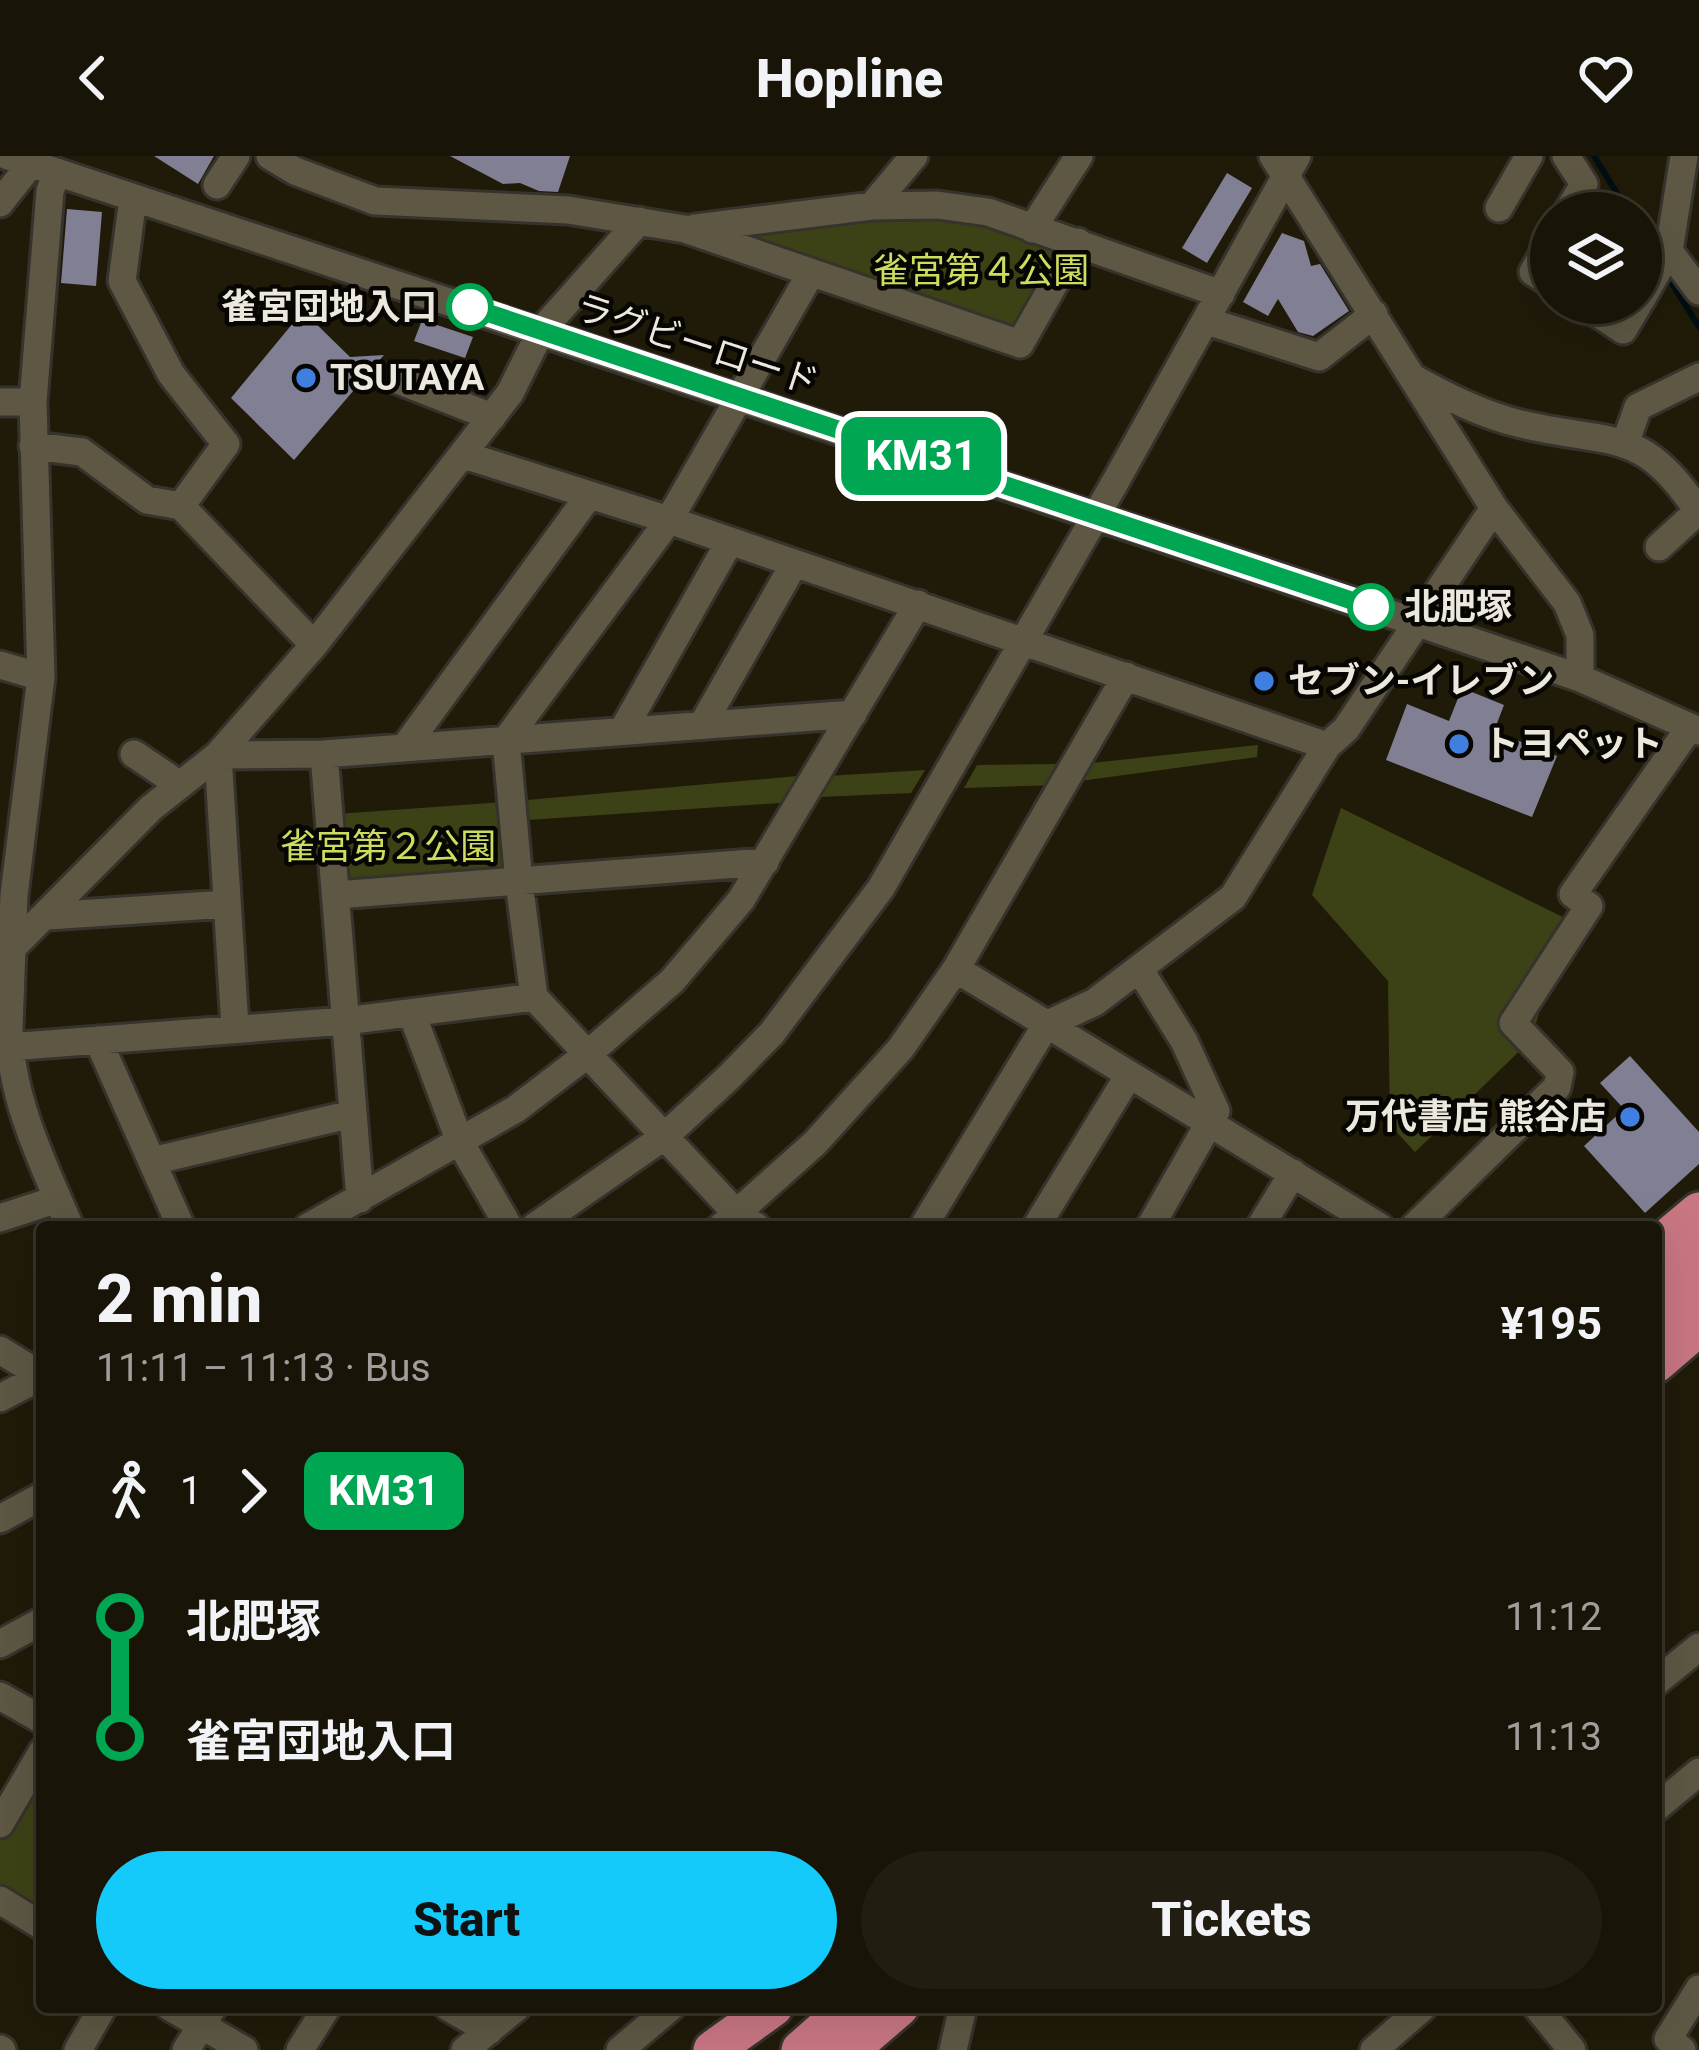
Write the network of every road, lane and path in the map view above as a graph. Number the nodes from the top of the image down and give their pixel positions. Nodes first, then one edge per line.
1 (236, 156) edge
2 (270, 156) edge
3 (914, 156) edge
4 (1079, 156) edge
5 (1529, 156) edge
6 (1566, 156) edge
7 (1684, 156) edge
8 (34, 162) edge
9 (1285, 162) edge
10 (218, 185) dead end
11 (1579, 192) edge
12 (133, 198) junction
13 (0, 203) edge
14 (872, 206) junction
15 (1499, 208) dead end
16 (639, 221) junction
17 (685, 229) junction
18 (1032, 230) junction
19 (1078, 242) junction
20 (1669, 252) junction
21 (1662, 264) edge
22 (812, 273) junction
23 (1699, 291) edge
24 (1221, 294) junction
25 (1374, 314) junction
26 (1207, 321) junction
27 (541, 331) junction
28 (390, 376) dead end
29 (1410, 376) junction
30 (1699, 377) edge
31 (741, 397) junction
32 (0, 402) edge
33 (33, 402) junction
34 (492, 418) junction
35 (1625, 442) junction
36 (33, 446) junction
37 (464, 455) junction
38 (588, 497) junction
39 (181, 506) junction
40 (1493, 508) junction
41 (1698, 512) edge
42 (1096, 514) junction
43 (670, 520) junction
44 (730, 541) junction
45 (1659, 547) dead end
46 (794, 564) junction
47 (918, 604) junction
48 (1415, 622) junction
49 (1024, 640) junction
50 (314, 645) junction
51 (0, 665) edge
52 (1126, 676) junction
53 (41, 677) junction
54 (1580, 678) junction
55 (854, 714) junction
56 (704, 722) junction
57 (1695, 729) edge
58 (623, 730) junction
59 (506, 740) junction
60 (1327, 746) junction
61 (405, 747) junction
62 (134, 754) dead end
63 (324, 754) junction
64 (218, 755) junction
65 (180, 785) junction
66 (765, 862) junction
67 (519, 882) junction
68 (336, 895) junction
69 (227, 904) junction
70 (47, 916) junction
71 (12, 949) junction
72 (956, 969) junction
73 (1139, 970) junction
74 (534, 997) junction
75 (412, 1014) junction
76 (345, 1022) junction
77 (1046, 1024) junction
78 (236, 1027) junction
79 (6, 1033) edge
80 (98, 1040) junction
81 (589, 1054) junction
82 (1129, 1075) junction
83 (352, 1114) junction
84 (1212, 1123) junction
85 (665, 1136) junction
86 (460, 1142) junction
87 (152, 1161) junction
88 (1293, 1173) junction
89 (58, 1199) junction
90 (360, 1199) junction
91 (1699, 1212) edge
92 (0, 1218) edge
93 (67, 1221) edge
94 (179, 1221) edge
95 (319, 1221) edge
96 (506, 1221) edge
97 (543, 1221) edge
98 (737, 1221) edge
99 (741, 1221) edge
100 (927, 1221) edge
101 (1040, 1221) edge
102 (1154, 1221) edge
103 (1264, 1221) edge
104 (1370, 1221) edge
105 (1420, 1221) edge
106 (1662, 1243) edge
107 (1699, 1251) edge
108 (1662, 1284) edge
109 (1699, 1290) edge
110 (1662, 1324) edge
111 (1699, 1326) edge
112 (0, 1350) edge
113 (1662, 1358) edge
114 (36, 1372) edge
115 (36, 1379) edge
116 (0, 1398) edge
117 (36, 1499) edge
118 (0, 1519) edge
119 (36, 1623) edge
120 (4, 1631) edge
121 (1699, 1647) edge
122 (1662, 1668) edge
123 (0, 1696) edge
124 (36, 1717) edge
125 (36, 1762) edge
126 (1699, 1772) edge
127 (1662, 1803) edge
128 (0, 1825) edge
129 (0, 1900) edge
130 (36, 1919) edge
131 (1699, 1989) edge
132 (100, 2013) edge
133 (323, 2013) edge
134 (459, 2013) edge
135 (510, 2013) edge
136 (664, 2013) edge
137 (757, 2013) edge
138 (765, 2013) edge
139 (843, 2013) edge
140 (892, 2013) edge
141 (962, 2013) edge
142 (1416, 2013) edge
143 (1542, 2013) edge
144 (200, 2027) edge
145 (489, 2030) junction
146 (724, 2042) edge
147 (78, 2050) edge
148 (244, 2050) edge
149 (300, 2050) edge
150 (465, 2050) edge
151 (620, 2050) edge
152 (801, 2050) edge
153 (849, 2050) edge
154 (953, 2050) edge
155 (1374, 2050) edge
156 (1572, 2050) edge
157 (1682, 2050) edge

1 - 10 street
2 - 16 street
3 - 14 street
4 - 18 street
5 - 15 street
6 - 11 street
7 - 20 street
8 - 12 street, ラグビーロード
8 - 13 street
8 - 33 street
9 - 24 street
9 - 25 street
12 - 27 street, ラグビーロード
12 - 39 street
14 - 17 street
14 - 18 street
16 - 17 street
16 - 27 street
17 - 22 street
18 - 19 street
19 - 22 street
19 - 24 street
20 - 21 street
20 - 23 street
22 - 31 street
24 - 26 street
25 - 26 street
25 - 29 street
26 - 42 street
27 - 31 street, ラグビーロード
27 - 34 street
28 - 34 street
29 - 35 street
29 - 40 street
30 - 35 street
31 - 42 street, ラグビーロード
31 - 43 street
32 - 33 street
33 - 36 street
34 - 37 street
35 - 41 street
36 - 39 street
36 - 53 street
37 - 38 street
37 - 50 street
38 - 43 street
38 - 61 street
39 - 50 street
40 - 48 street
40 - 54 street
41 - 45 street
42 - 48 street, ラグビーロード
42 - 49 street
43 - 44 street
43 - 59 street
44 - 46 street
44 - 58 street
46 - 47 street
46 - 56 street
47 - 49 street
47 - 55 street
48 - 54 street, ラグビーロード
48 - 60 street
49 - 52 street
49 - 85 street
50 - 64 street
51 - 53 street
52 - 60 street
52 - 72 street
53 - 71 street
54 - 57 street, ラグビーロード
55 - 56 street
55 - 66 street
56 - 58 street
57 - 105 street
58 - 59 street
59 - 61 street
59 - 67 street
60 - 73 street
61 - 63 street
62 - 65 street
63 - 64 street
63 - 68 street
64 - 65 street
64 - 69 street
65 - 70 street
66 - 67 street
66 - 81 street
67 - 68 street
67 - 74 street
68 - 76 street
69 - 70 street
69 - 78 street
70 - 71 street
71 - 79 street
72 - 77 street
72 - 99 street
73 - 77 street
73 - 84 street
74 - 75 street
74 - 81 street
75 - 76 street
75 - 86 street
76 - 78 street
76 - 83 street
77 - 82 street
77 - 100 street
78 - 80 street
79 - 80 street
79 - 89 street
80 - 87 street
81 - 85 street
81 - 86 street
82 - 84 street
82 - 101 street
83 - 87 street
83 - 90 street
84 - 88 street
84 - 102 street
85 - 97 street
85 - 98 street
86 - 90 street
86 - 96 street
87 - 94 street
88 - 103 street
88 - 104 street
89 - 92 street
89 - 93 street
90 - 95 street
91 - 106 highway
107 - 108 highway
109 - 110 highway
111 - 113 highway
112 - 114 street
115 - 116 street
117 - 118 street
119 - 120 street
121 - 122 street
123 - 124 street
125 - 128 street
126 - 127 street
129 - 130 street
131 - 157 street
132 - 147 street
133 - 149 street
134 - 145 street
135 - 145 street
136 - 151 street
137 - 146 highway
138 - 146 highway
139 - 152 highway
140 - 153 highway
141 - 154 street
142 - 155 street
143 - 156 street
144 - 148 street
145 - 150 street

